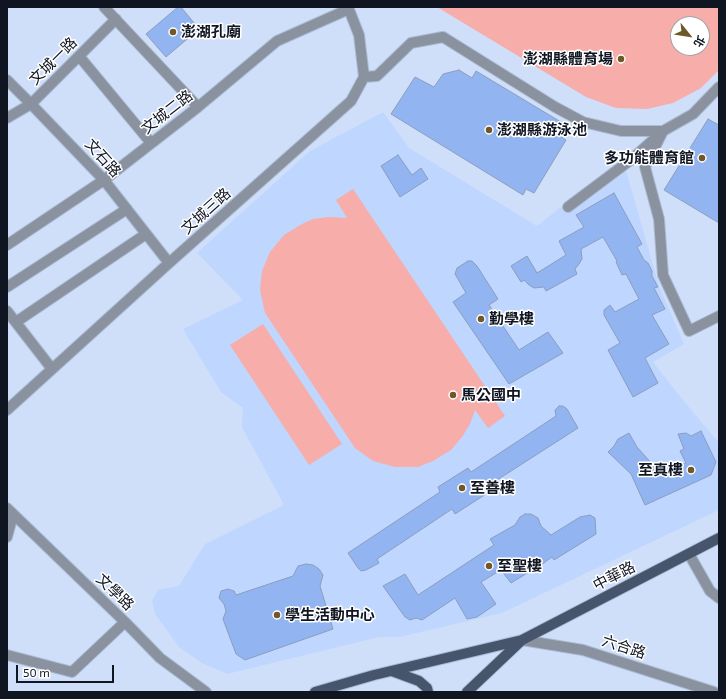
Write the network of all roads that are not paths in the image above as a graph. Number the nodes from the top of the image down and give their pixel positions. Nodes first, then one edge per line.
1 (104, 7) edge
2 (348, 8) edge
3 (116, 19) junction
4 (78, 56) junction
5 (364, 77) junction
6 (7, 80) edge
7 (719, 87) edge
8 (31, 104) junction
9 (198, 107) junction
10 (7, 118) edge
11 (663, 131) junction
12 (151, 143) junction
13 (104, 180) junction
14 (568, 207) dead end
15 (127, 209) junction
16 (146, 234) junction
17 (7, 245) edge
18 (169, 264) junction
19 (7, 287) edge
20 (7, 311) edge
21 (719, 316) edge
22 (16, 322) junction
23 (52, 369) junction
24 (7, 410) edge
25 (10, 511) edge
26 (7, 537) edge
27 (719, 538) edge
28 (689, 554) junction
29 (719, 598) edge
30 (125, 622) junction
31 (522, 640) junction
32 (7, 655) edge
33 (392, 671) junction
34 (206, 692) edge
35 (315, 692) edge
36 (428, 692) edge
37 (467, 692) edge
38 (714, 692) edge

1 - 3 street
2 - 5 street
2 - 9 street, 文城二路
3 - 4 street, 文城一路
3 - 9 street
4 - 8 street, 文城一路
4 - 12 street
5 - 11 street
5 - 18 street, 文城三路
6 - 8 street, 文石路
7 - 11 street
8 - 10 street, 文城一路
8 - 13 street, 文石路
9 - 12 street, 文城二路
11 - 14 street
11 - 21 street
12 - 13 street, 文城二路
13 - 15 street, 文石路
13 - 17 street, 文城二路
15 - 16 street, 文石路
15 - 19 street
16 - 18 street, 文石路
16 - 22 street
18 - 23 street, 文城三路
20 - 22 street
22 - 23 street
23 - 24 street, 文城三路
25 - 26 street
25 - 30 street, 文學路
27 - 28 main road, 中華路
28 - 29 street
28 - 31 main road, 中華路
30 - 32 street
30 - 34 street, 文學路
31 - 33 main road
31 - 37 main road
31 - 38 street, 六合路
33 - 35 main road
33 - 36 main road

